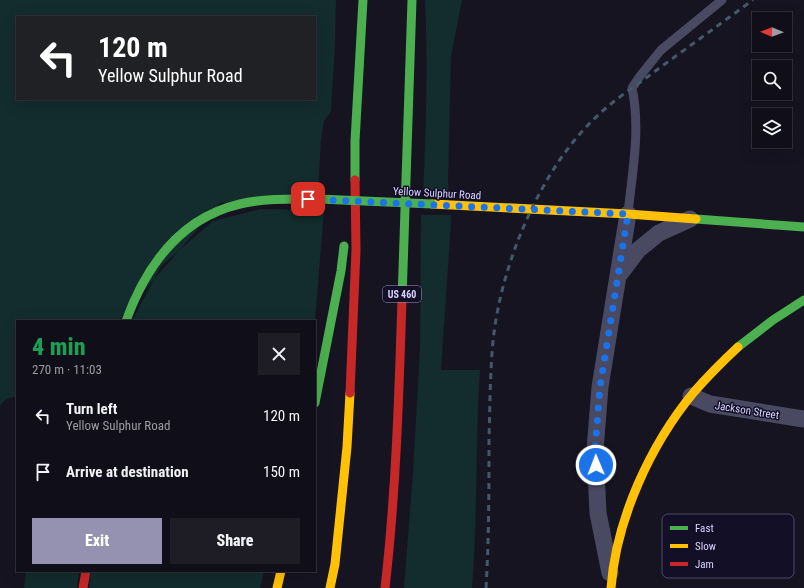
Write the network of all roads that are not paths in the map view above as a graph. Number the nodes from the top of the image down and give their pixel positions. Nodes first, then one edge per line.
1 (363, 0) edge
2 (412, 0) edge
3 (722, 0) edge
4 (355, 141) junction
5 (628, 214) junction
6 (347, 218) dead end
7 (690, 219) junction
8 (804, 227) edge
9 (344, 240) dead end
10 (618, 278) junction
11 (804, 300) edge
12 (126, 320) edge
13 (691, 396) junction
14 (316, 398) edge
15 (804, 419) edge
16 (86, 572) edge
17 (281, 572) edge
18 (611, 585) edge
19 (83, 588) edge
20 (277, 588) edge
21 (330, 588) edge
22 (385, 588) edge

1 - 4 main road
2 - 22 main road, US 460
3 - 5 lane
4 - 6 main road
4 - 21 main road
5 - 7 main road, Yellow Sulphur Road
5 - 10 street
5 - 12 main road, Yellow Sulphur Road, bridge
7 - 8 main road, Yellow Sulphur Road
7 - 10 street
9 - 14 main road
10 - 18 street
11 - 13 main road
13 - 15 street, Jackson Street
13 - 18 main road
16 - 19 main road
17 - 20 main road

